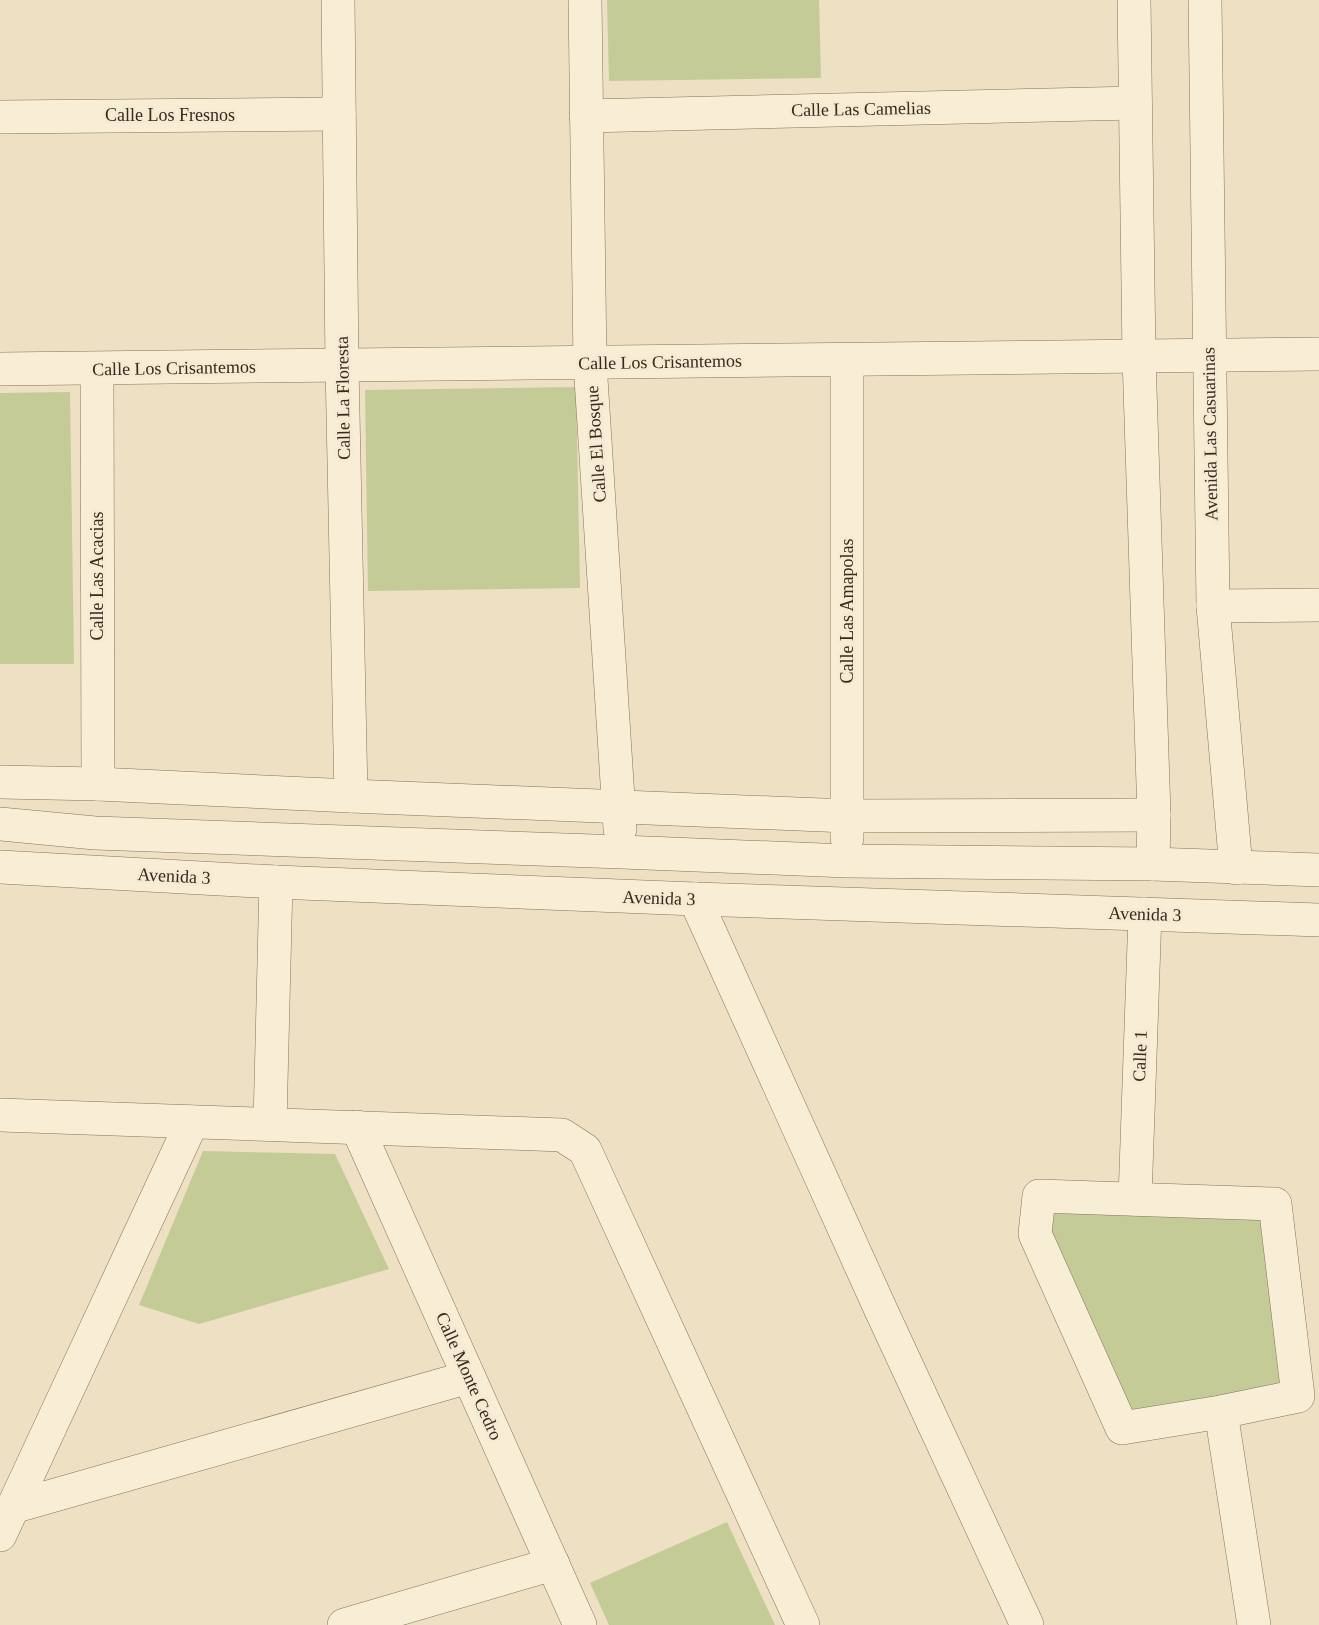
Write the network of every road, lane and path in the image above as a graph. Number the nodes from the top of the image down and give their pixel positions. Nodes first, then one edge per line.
1 (338, 0) edge
2 (585, 0) edge
3 (1134, 0) edge
4 (1205, 0) edge
5 (1135, 103) junction
6 (339, 114) junction
7 (586, 116) junction
8 (0, 117) edge
9 (1319, 354) edge
10 (1209, 356) junction
11 (1139, 357) junction
12 (847, 360) junction
13 (590, 363) junction
14 (342, 365) junction
15 (0, 369) edge
16 (97, 369) junction
17 (1319, 605) edge
18 (1213, 606) junction
19 (0, 782) edge
20 (98, 784) junction
21 (351, 796) junction
22 (619, 807) junction
23 (1154, 815) junction
24 (847, 816) junction
25 (0, 824) edge
26 (622, 852) junction
27 (847, 861) junction
28 (1154, 864) junction
29 (0, 867) edge
30 (1236, 868) junction
31 (1319, 870) edge
32 (276, 882) junction
33 (695, 899) junction
34 (1145, 914) junction
35 (1319, 920) edge
36 (0, 1115) edge
37 (192, 1122) junction
38 (270, 1124) junction
39 (357, 1127) junction
40 (1135, 1199) junction
41 (469, 1377) junction
42 (1221, 1412) junction
43 (7, 1521) edge
44 (553, 1564) junction
45 (344, 1625) edge
46 (580, 1625) edge
47 (803, 1625) edge
48 (1027, 1625) edge
49 (1254, 1625) edge

1 - 6 street, Calle La Floresta
2 - 7 street, Calle El Bosque
3 - 5 street
4 - 10 street, Avenida Las Casuarinas
5 - 7 street, Calle Las Camelias
5 - 11 street
6 - 8 street, Calle Los Fresnos
6 - 14 street, Calle La Floresta
7 - 13 street, Calle El Bosque
9 - 10 street, Calle Los Crisantemos
10 - 11 street, Calle Los Crisantemos
10 - 18 street, Avenida Las Casuarinas
11 - 12 street, Calle Los Crisantemos
11 - 23 street
12 - 13 street, Calle Los Crisantemos
12 - 24 street, Calle Las Amapolas
13 - 14 street, Calle Los Crisantemos
13 - 22 street, Calle El Bosque
14 - 16 street, Calle Los Crisantemos
14 - 21 street, Calle La Floresta
15 - 16 street, Calle Los Crisantemos
16 - 20 street, Calle Las Acacias
17 - 18 street
18 - 30 street, Avenida Las Casuarinas
19 - 20 street
20 - 21 street
21 - 22 street
22 - 24 street
22 - 26 street, Calle El Bosque
23 - 24 street
23 - 28 street
24 - 27 street, Calle Las Amapolas
25 - 26 street
26 - 27 street
27 - 28 street
28 - 30 street
29 - 32 street, Avenida 3
30 - 31 street
32 - 33 street, Avenida 3
32 - 38 street
33 - 34 street, Avenida 3
33 - 48 street
34 - 35 street, Avenida 3
34 - 40 street, Calle 1
36 - 37 street
37 - 38 street
37 - 43 street
38 - 39 street
39 - 41 street, Calle Monte Cedro
39 - 47 street
40 - 42 street
40 - 42 street
41 - 43 street
41 - 44 street, Calle Monte Cedro
42 - 49 street
44 - 45 street
44 - 46 street, Calle Monte Cedro

